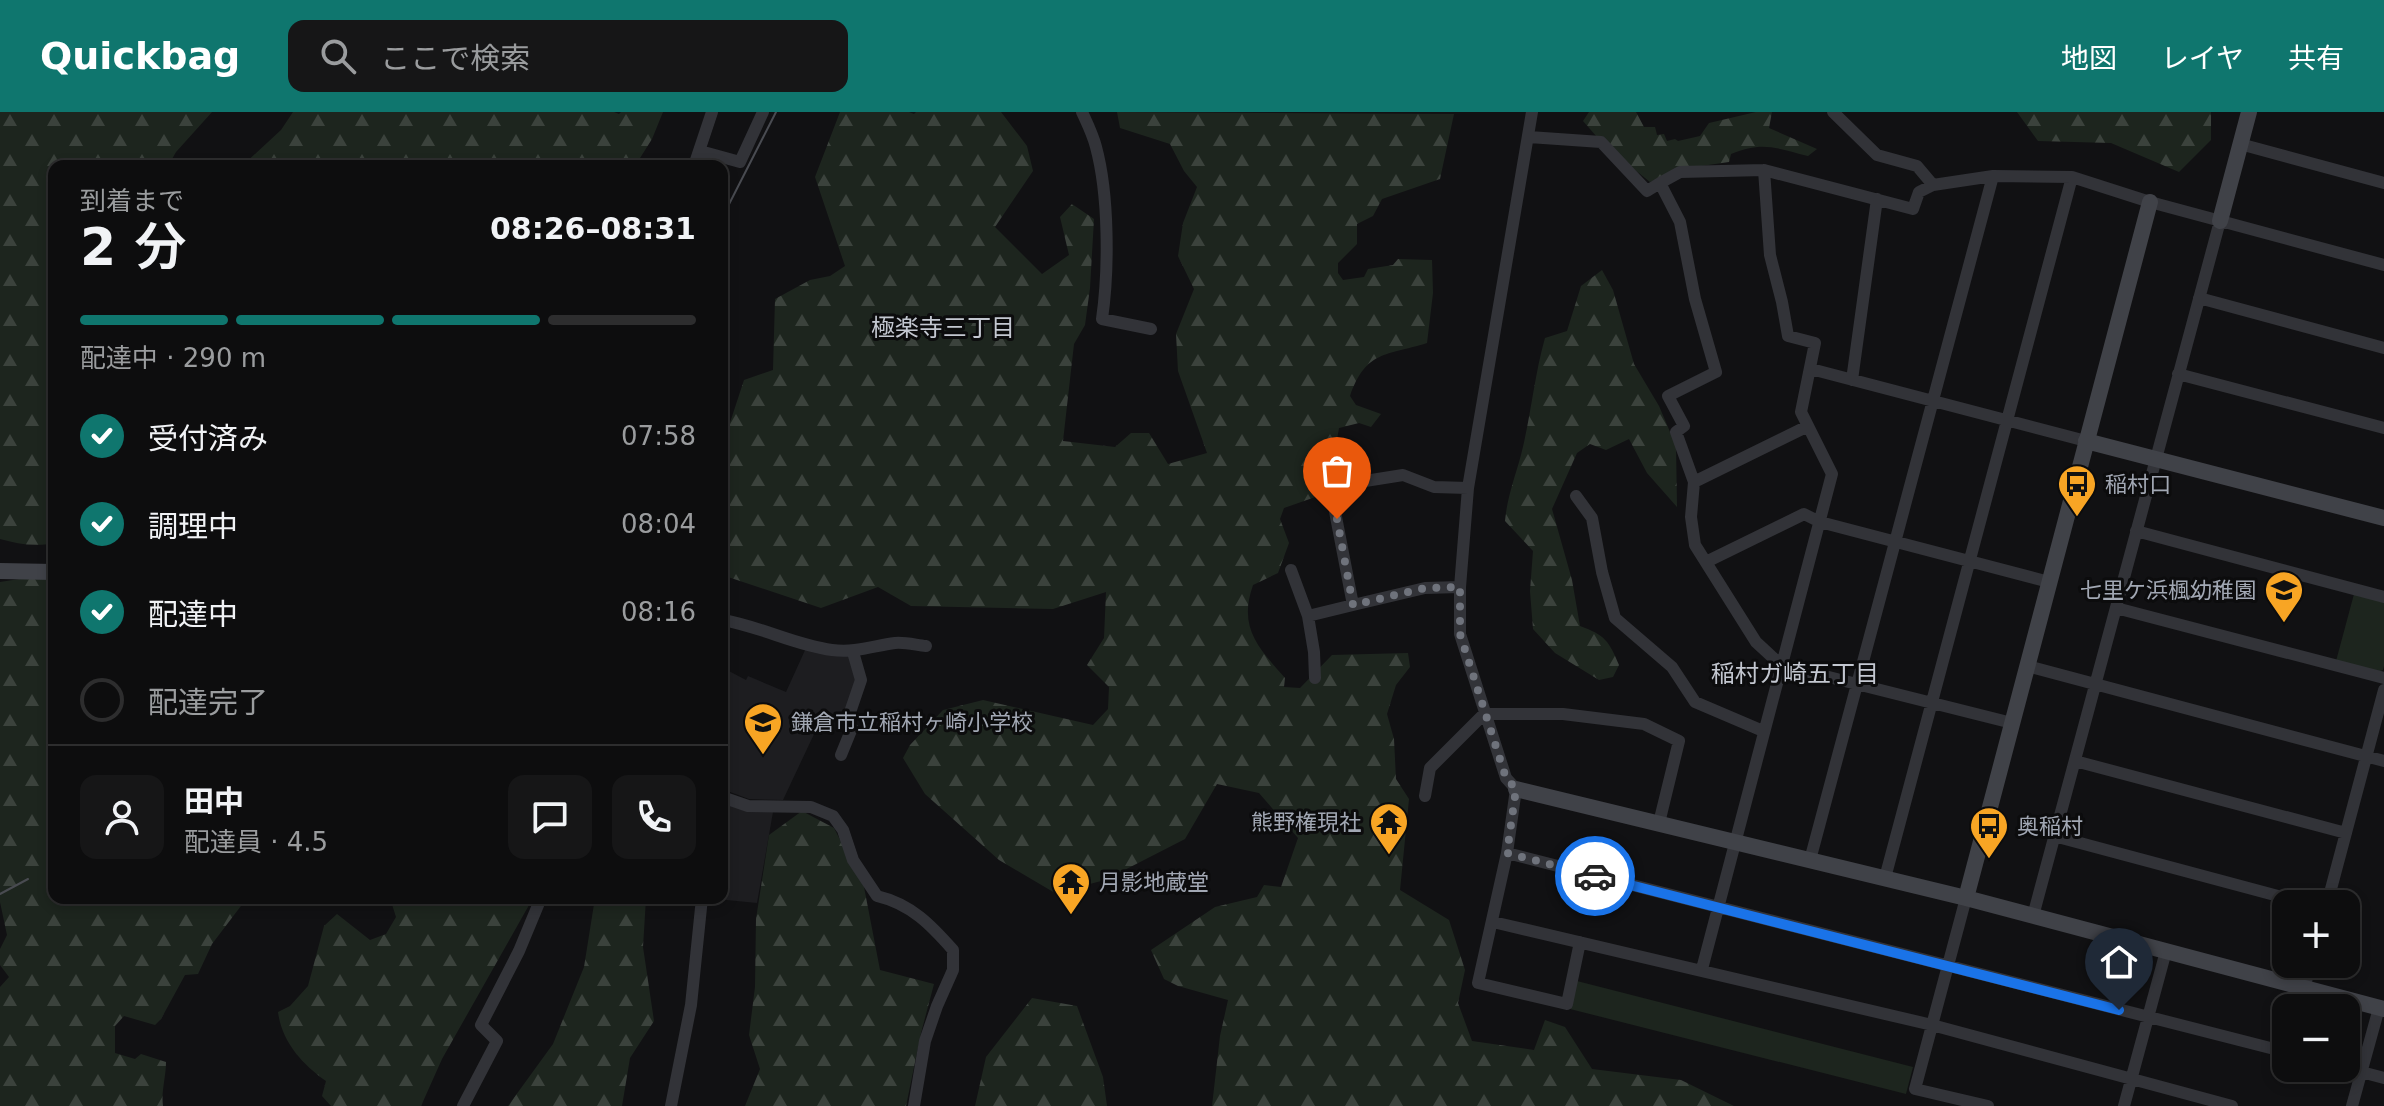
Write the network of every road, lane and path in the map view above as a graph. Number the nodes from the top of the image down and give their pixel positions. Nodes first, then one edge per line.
1 (712, 112) edge
2 (763, 112) edge
3 (1082, 112) edge
4 (1532, 112) edge
5 (1833, 112) edge
6 (2249, 112) edge
7 (1529, 137) junction
8 (2240, 144) junction
9 (700, 151) junction
10 (696, 160) edge
11 (1764, 170) junction
12 (1993, 176) junction
13 (2072, 177) junction
14 (1660, 183) junction
15 (2384, 183) edge
16 (1933, 185) junction
17 (1877, 199) junction
18 (2150, 202) junction
19 (2220, 221) junction
20 (2384, 265) edge
21 (2199, 298) junction
22 (1151, 329) dead end
23 (2384, 348) edge
24 (1811, 369) junction
25 (2178, 374) junction
26 (1852, 380) junction
27 (1933, 401) junction
28 (2007, 420) junction
29 (1806, 427) junction
30 (2384, 428) edge
31 (2086, 441) junction
32 (2156, 459) junction
33 (1694, 482) junction
34 (1468, 488) junction
35 (1576, 496) dead end
36 (2384, 518) edge
37 (1820, 522) junction
38 (2136, 531) junction
39 (1895, 542) junction
40 (1970, 561) junction
41 (1706, 562) junction
42 (1291, 570) dead end
43 (0, 571) edge
44 (48, 572) edge
45 (2049, 582) junction
46 (1460, 587) junction
47 (2384, 597) edge
48 (1353, 605) junction
49 (2116, 608) junction
50 (1308, 616) junction
51 (728, 621) edge
52 (926, 646) dead end
53 (853, 652) junction
54 (1781, 665) junction
55 (2027, 666) junction
56 (1315, 678) dead end
57 (2384, 678) edge
58 (1857, 684) junction
59 (2095, 684) junction
60 (2384, 690) edge
61 (1932, 703) junction
62 (1484, 714) junction
63 (2012, 723) junction
64 (1763, 731) junction
65 (841, 755) dead end
66 (2366, 756) junction
67 (2075, 761) junction
68 (2384, 761) edge
69 (1516, 789) junction
70 (1425, 796) dead end
71 (728, 799) edge
72 (1659, 823) junction
73 (2346, 833) junction
74 (2054, 836) junction
75 (1735, 842) junction
76 (1507, 853) junction
77 (1810, 860) junction
78 (1885, 878) junction
79 (2331, 890) edge
80 (2272, 894) edge
81 (1966, 898) junction
82 (539, 904) edge
83 (701, 904) edge
84 (1719, 907) junction
85 (2033, 916) junction
86 (1493, 922) junction
87 (1580, 942) junction
88 (2166, 951) junction
89 (1948, 966) junction
90 (1702, 969) junction
91 (2307, 978) edge
92 (2304, 988) junction
93 (2381, 1009) edge
94 (2148, 1017) junction
95 (1932, 1025) junction
96 (2272, 1048) edge
97 (2361, 1071) junction
98 (2384, 1078) edge
99 (2131, 1080) junction
100 (463, 1106) edge
101 (671, 1106) edge
102 (914, 1106) edge
103 (1988, 1106) edge
104 (2124, 1106) edge
105 (2232, 1106) edge
106 (2352, 1106) edge

1 - 9 street
2 - 9 street
3 - 22 street
4 - 7 street
5 - 16 street
6 - 8 street
7 - 14 street
7 - 34 street
8 - 15 street
8 - 19 street
9 - 10 street
11 - 14 street
11 - 17 street
11 - 24 street
12 - 13 street
12 - 16 street
12 - 27 street
13 - 18 street
13 - 28 street
14 - 33 street
16 - 17 street
17 - 26 street
18 - 19 street
18 - 31 street
19 - 20 street
19 - 21 street
21 - 23 street
21 - 25 street
24 - 26 street
24 - 29 street
25 - 30 street
25 - 32 street
26 - 27 street
27 - 28 street
27 - 39 street
28 - 31 street
28 - 40 street
29 - 33 street
29 - 37 street
31 - 32 street
31 - 45 street
32 - 36 street
32 - 38 street
33 - 41 street
34 - 46 street
34 - 48 street
35 - 64 street
37 - 39 street
37 - 41 street
37 - 54 street
38 - 47 street
38 - 49 street
39 - 40 street
39 - 58 street
40 - 45 street
40 - 61 street
41 - 54 street
42 - 50 street
43 - 44 street
45 - 55 street
46 - 48 street
46 - 62 street
48 - 50 street
49 - 57 street
49 - 59 street
50 - 56 street
51 - 53 street
52 - 53 street
53 - 65 street
54 - 58 street
54 - 64 street
55 - 59 street
55 - 63 street
58 - 61 street
58 - 77 street
59 - 66 street
59 - 67 street
60 - 66 street
61 - 63 street
61 - 78 street
62 - 69 street
62 - 70 street
62 - 72 street
63 - 81 street
64 - 75 street
66 - 68 street
66 - 73 street
67 - 73 street
67 - 74 street
69 - 72 street
69 - 76 street
71 - 102 street
72 - 75 street
73 - 79 street
74 - 80 street
74 - 85 street
75 - 77 street
75 - 84 street
76 - 84 street
76 - 86 street
77 - 78 street
78 - 81 street
81 - 85 street
81 - 89 street
82 - 100 street
83 - 101 street
84 - 89 street
84 - 90 street
85 - 88 street
86 - 87 street
86 - 87 street
87 - 90 street
88 - 92 street
88 - 94 street
89 - 94 street
89 - 95 street
90 - 95 street
91 - 92 street
92 - 93 street
93 - 97 street
94 - 96 street
94 - 99 street
95 - 99 street
95 - 103 street
97 - 98 street
97 - 106 street
99 - 104 street
99 - 105 street

